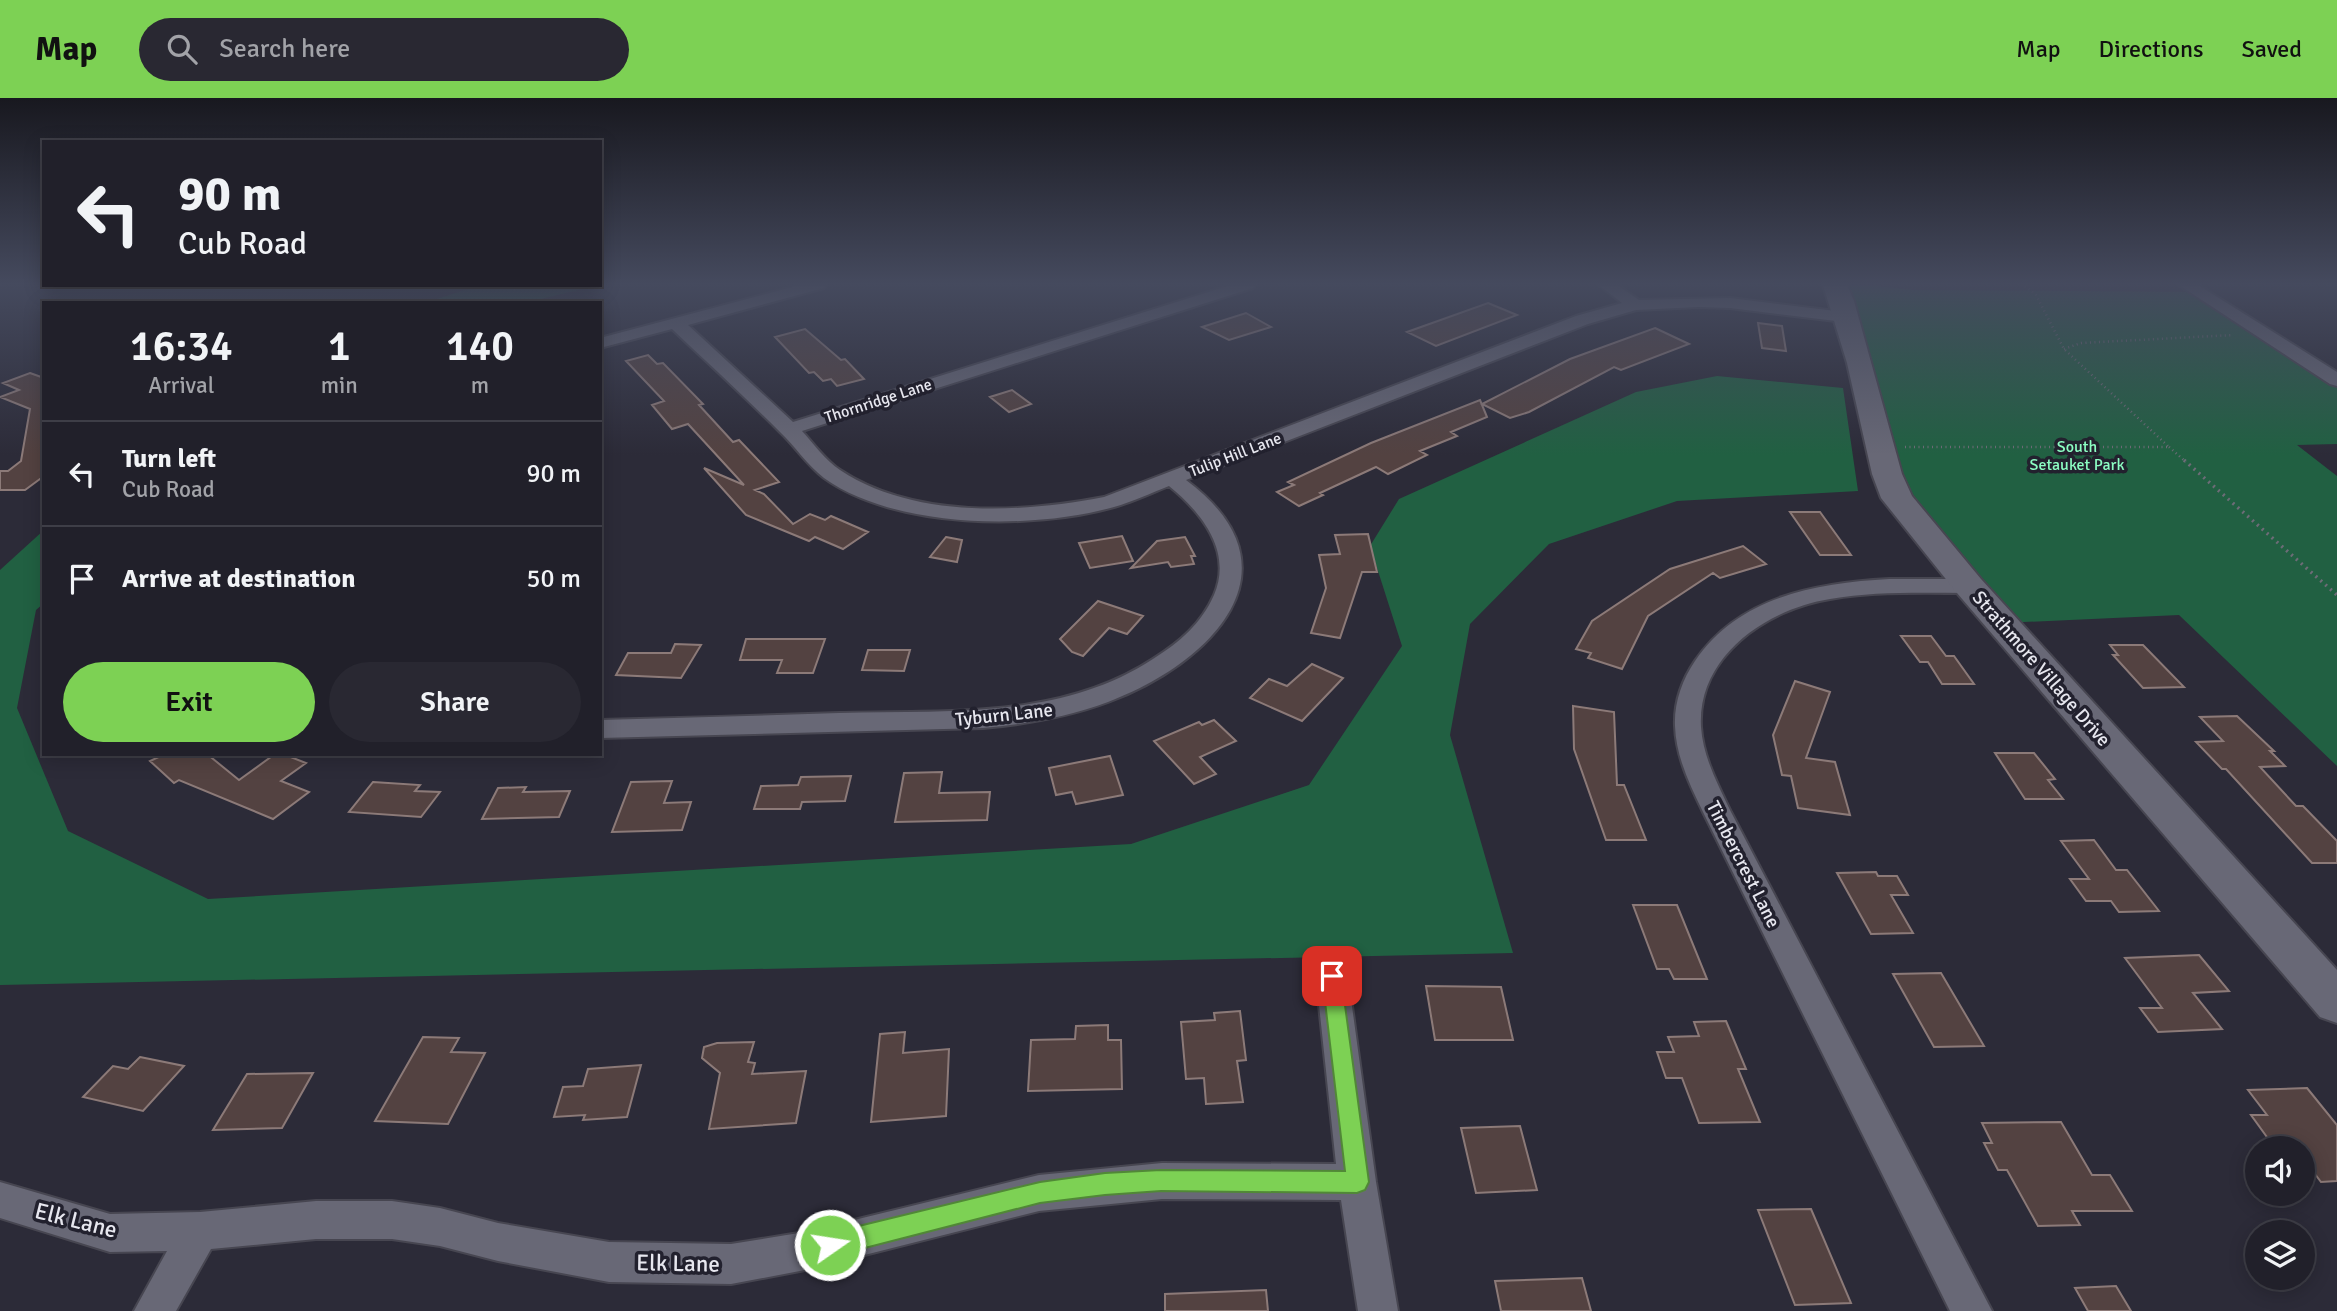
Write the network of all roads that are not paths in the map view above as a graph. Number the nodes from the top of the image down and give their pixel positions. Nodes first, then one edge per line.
1 (697, 342) edge
2 (1067, 342) edge
3 (1525, 342) edge
4 (1853, 342) edge
5 (2275, 342) edge
6 (2337, 380) edge
7 (789, 429) junction
8 (1172, 479) junction
9 (1969, 586) junction
10 (602, 729) edge
11 (1332, 976) dead end
12 (2337, 1003) edge
13 (1357, 1182) junction
14 (0, 1200) edge
15 (200, 1231) junction
16 (154, 1311) edge
17 (1378, 1311) edge
18 (1972, 1311) edge

1 - 7 street, Tulip Hill Lane
2 - 7 street, Thornridge Lane
3 - 8 street, Tulip Hill Lane
4 - 9 street, Strathmore Village Drive
5 - 6 street
7 - 8 street, Tulip Hill Lane
8 - 10 street, Tyburn Lane
9 - 12 street, Strathmore Village Drive
9 - 18 street, Timbercrest Lane
11 - 13 street
13 - 15 street, Elk Lane
13 - 17 street
14 - 15 street, Elk Lane
15 - 16 street

